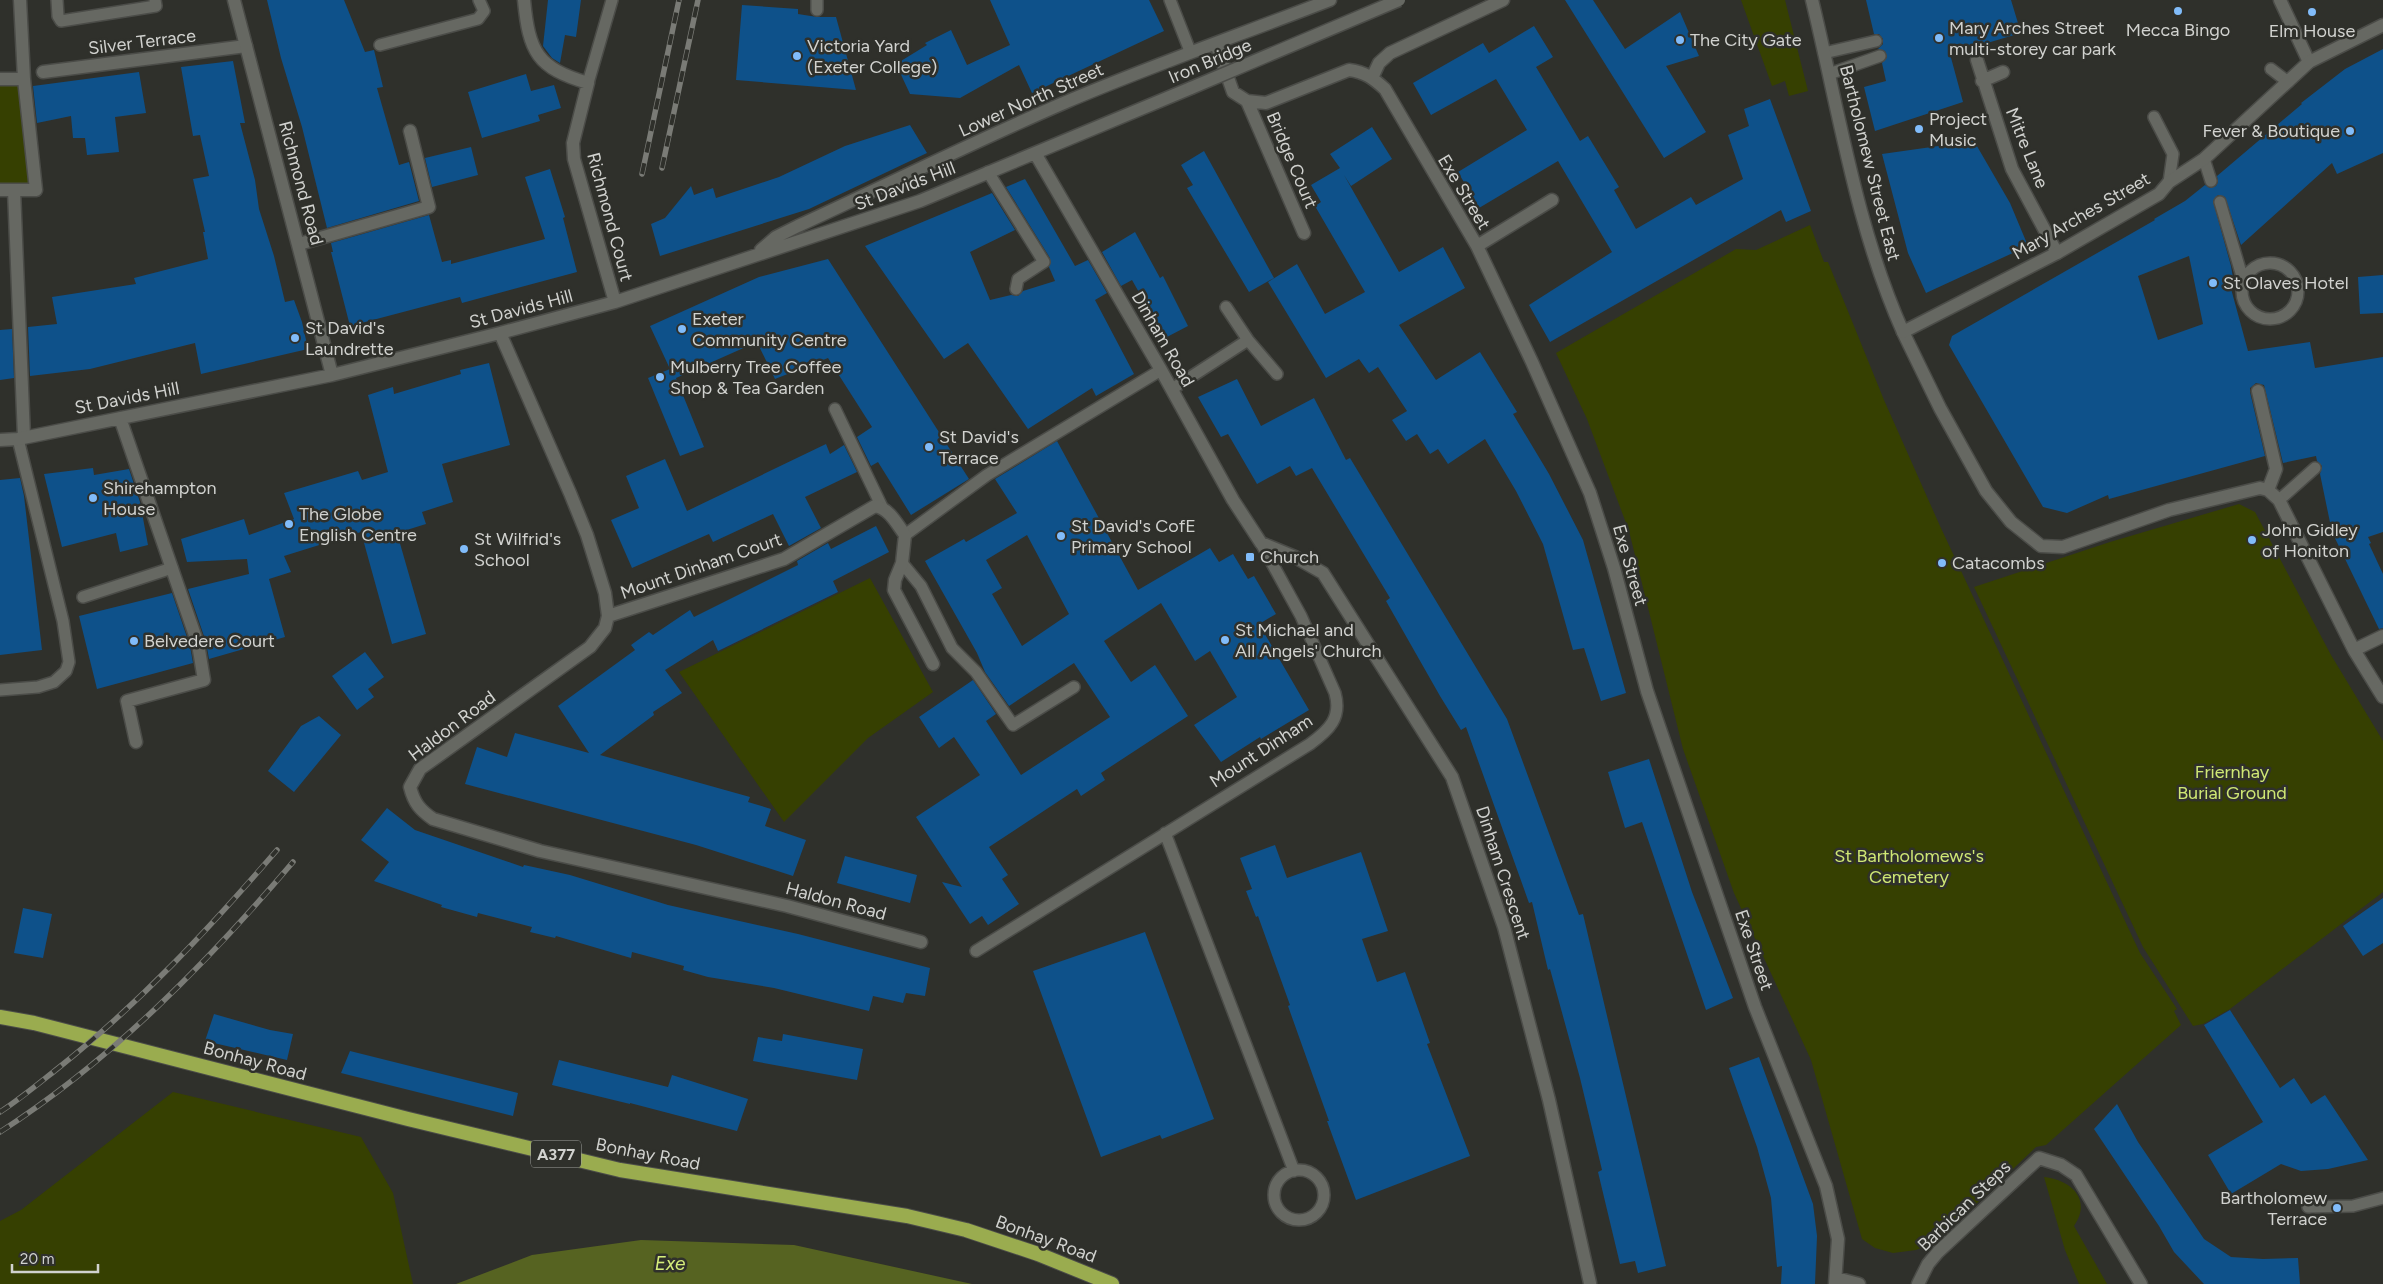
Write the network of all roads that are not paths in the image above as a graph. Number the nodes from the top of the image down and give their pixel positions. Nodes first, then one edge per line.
1 (20, 0) edge
2 (57, 0) edge
3 (155, 0) edge
4 (234, 0) edge
5 (479, 0) edge
6 (524, 0) edge
7 (612, 0) edge
8 (1170, 0) edge
9 (1330, 0) edge
10 (1399, 0) edge
11 (1502, 0) edge
12 (1812, 0) edge
13 (2280, 0) edge
14 (2383, 25) edge
15 (1876, 41) dead end
16 (1216, 44) junction
17 (380, 45) dead end
18 (246, 46) junction
19 (1190, 51) junction
20 (1824, 53) junction
21 (1880, 56) dead end
22 (1976, 60) dead end
23 (2309, 62) junction
24 (2271, 69) dead end
25 (43, 72) dead end
26 (2003, 72) dead end
27 (1829, 74) junction
28 (1372, 78) junction
29 (0, 79) edge
30 (24, 79) junction
31 (1982, 81) junction
32 (2288, 82) junction
33 (588, 83) junction
34 (1247, 102) junction
35 (2154, 117) dead end
36 (410, 131) dead end
37 (1035, 153) junction
38 (2204, 158) junction
39 (988, 172) junction
40 (2211, 180) dead end
41 (2169, 182) junction
42 (0, 190) edge
43 (14, 190) junction
44 (1552, 200) dead end
45 (2220, 202) dead end
46 (1304, 233) dead end
47 (299, 244) junction
48 (1477, 246) junction
49 (757, 253) junction
50 (2057, 253) junction
51 (2244, 282) junction
52 (1016, 289) dead end
53 (615, 302) junction
54 (1226, 307) dead end
55 (1903, 332) junction
56 (500, 333) junction
57 (1248, 340) junction
58 (1161, 370) junction
59 (1277, 374) dead end
60 (332, 375) junction
61 (1172, 389) junction
62 (2258, 391) dead end
63 (835, 409) dead end
64 (120, 418) junction
65 (21, 438) junction
66 (0, 440) edge
67 (2314, 468) dead end
68 (2268, 490) junction
69 (2279, 500) junction
70 (882, 507) junction
71 (905, 534) junction
72 (1260, 543) junction
73 (902, 564) junction
74 (172, 568) junction
75 (83, 597) dead end
76 (608, 616) junction
77 (2383, 636) edge
78 (2354, 650) junction
79 (933, 664) dead end
80 (1074, 687) dead end
81 (0, 690) edge
82 (2383, 697) edge
83 (136, 742) dead end
84 (1166, 833) junction
85 (921, 942) dead end
86 (976, 951) dead end
87 (0, 1017) edge
88 (1294, 1171) junction
89 (2383, 1198) edge
90 (2308, 1207) dead end
91 (1836, 1281) edge
92 (1590, 1283) dead end
93 (1112, 1284) edge
94 (1859, 1284) edge
95 (1918, 1284) edge
96 (2141, 1284) edge

1 - 30 street
2 - 3 lane
4 - 18 street, Richmond Road
5 - 17 lane
6 - 33 street
7 - 33 lane, Richmond Court
8 - 19 lane
9 - 16 street, Lower North Street
10 - 37 street, Iron Bridge, bridge
11 - 28 street
12 - 20 street, Bartholomew Street East
13 - 23 street
14 - 23 street, Mary Arches Street
15 - 20 lane
16 - 19 street, Lower North Street
16 - 34 street
18 - 25 street, Silver Terrace
18 - 47 street, Richmond Road
19 - 49 street, Lower North Street
20 - 27 street, Bartholomew Street East
21 - 27 lane
22 - 31 street, Mitre Lane
23 - 32 street, Mary Arches Street
24 - 32 lane
26 - 31 street
27 - 55 street, Bartholomew Street East
28 - 34 street, Exe Street
28 - 48 street, Exe Street
29 - 30 street
30 - 43 street
31 - 50 street, Mitre Lane
32 - 38 street, Mary Arches Street
33 - 53 street, Richmond Court
34 - 46 street, Bridge Court
35 - 41 lane
36 - 47 street
37 - 39 street, St Davids Hill
37 - 58 street, Dinham Road
38 - 40 lane
38 - 41 street, Mary Arches Street
39 - 49 street, St Davids Hill
39 - 52 lane
41 - 50 street, Mary Arches Street
42 - 43 street
43 - 65 street
44 - 48 street
45 - 51 lane
47 - 60 street, Richmond Road
48 - 91 street, Exe Street
49 - 53 street, St Davids Hill
50 - 55 street, Mary Arches Street
51 - 51 lane
53 - 56 street, St Davids Hill
54 - 57 lane
55 - 68 street, Bartholomew Street East
56 - 60 street, St Davids Hill
56 - 76 street
57 - 59 lane
57 - 61 lane
58 - 61 street, Dinham Road
58 - 71 lane
60 - 64 street, St Davids Hill
61 - 72 street, Dinham Road
62 - 68 street
63 - 70 lane
64 - 65 street, St Davids Hill
64 - 74 street
65 - 66 street, St Davids Hill
65 - 81 lane
67 - 69 lane
68 - 69 street
69 - 78 street
70 - 71 street
70 - 76 street, Mount Dinham Court
71 - 73 street
72 - 84 lane, Mount Dinham
72 - 92 street, Dinham Crescent
73 - 79 street
73 - 80 lane
74 - 75 lane
74 - 83 street
76 - 85 street, Haldon Road
77 - 78 street
78 - 82 street
84 - 86 lane, Mount Dinham
84 - 88 lane
87 - 93 highway, Bonhay Road / A377
88 - 88 lane
89 - 90 lane
91 - 94 street
95 - 96 street, Barbican Steps

